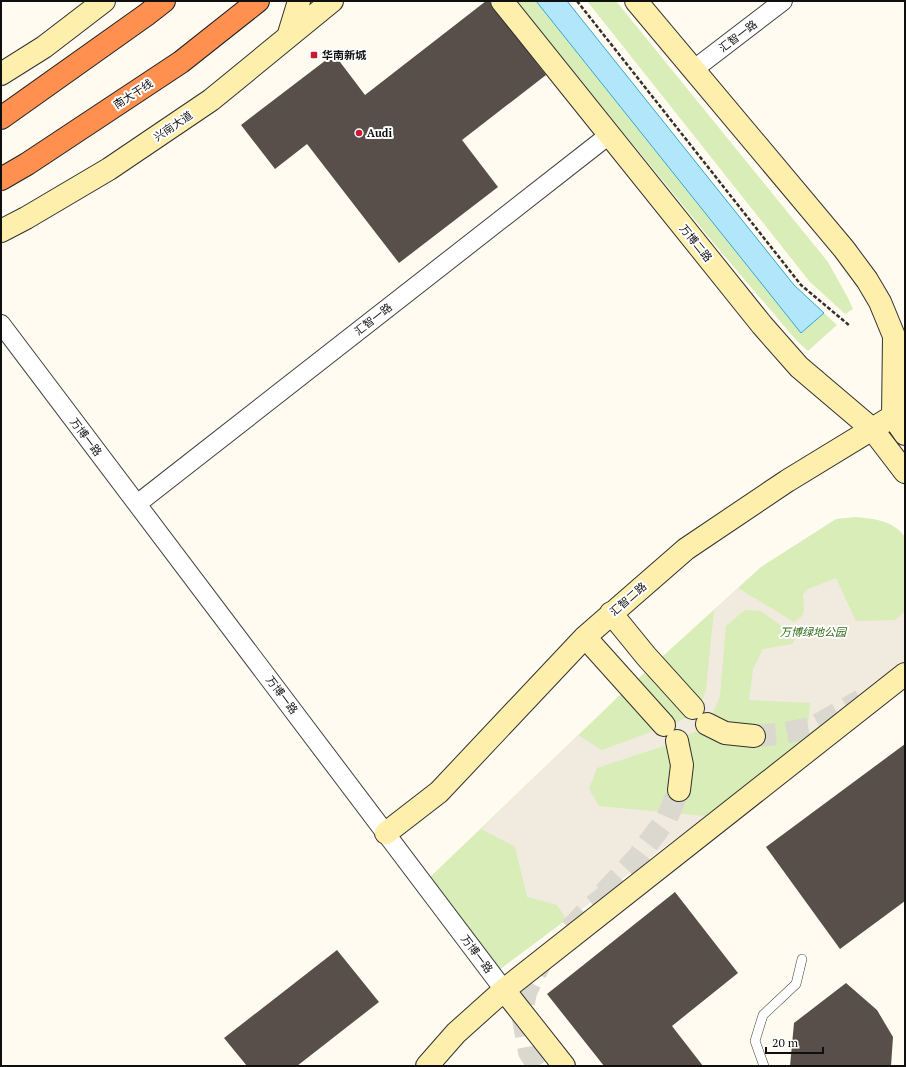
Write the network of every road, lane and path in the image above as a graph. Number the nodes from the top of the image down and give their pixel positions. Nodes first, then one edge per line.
1 (104, 1) edge
2 (164, 1) edge
3 (258, 1) edge
4 (299, 1) edge
5 (332, 1) edge
6 (502, 1) edge
7 (577, 1) edge
8 (636, 1) edge
9 (783, 1) edge
10 (288, 37) junction
11 (693, 70) junction
12 (1, 74) edge
13 (1, 118) edge
14 (609, 135) junction
15 (1, 178) edge
16 (1, 231) edge
17 (1, 324) edge
18 (850, 326) dead end
19 (901, 420) edge
20 (872, 429) junction
21 (905, 472) edge
22 (137, 504) junction
23 (612, 613) junction
24 (585, 637) junction
25 (905, 674) edge
26 (754, 736) tunnel mouth
27 (679, 790) tunnel mouth
28 (386, 833) junction
29 (802, 959) dead end
30 (504, 990) junction
31 (427, 1066) edge
32 (564, 1066) edge
33 (764, 1066) edge

1 - 12 street
2 - 13 highway
3 - 15 highway, 南大干线
4 - 10 street
5 - 10 street, 兴南大道
6 - 14 street, 万博二路
7 - 18 path
8 - 11 street
9 - 11 street, 汇智一路
10 - 16 street, 兴南大道
11 - 19 street
14 - 20 street, 万博二路
14 - 22 street, 汇智一路
17 - 22 street, 万博一路
19 - 20 street, 汇智二路
20 - 21 street, 万博二路
20 - 23 street, 汇智二路
22 - 28 street, 万博一路
23 - 24 street, 汇智二路
23 - 26 street
24 - 27 street
24 - 28 street, 汇智二路
25 - 30 street
28 - 30 street, 万博一路
29 - 33 lane
30 - 31 street
30 - 32 street, 万博一路

